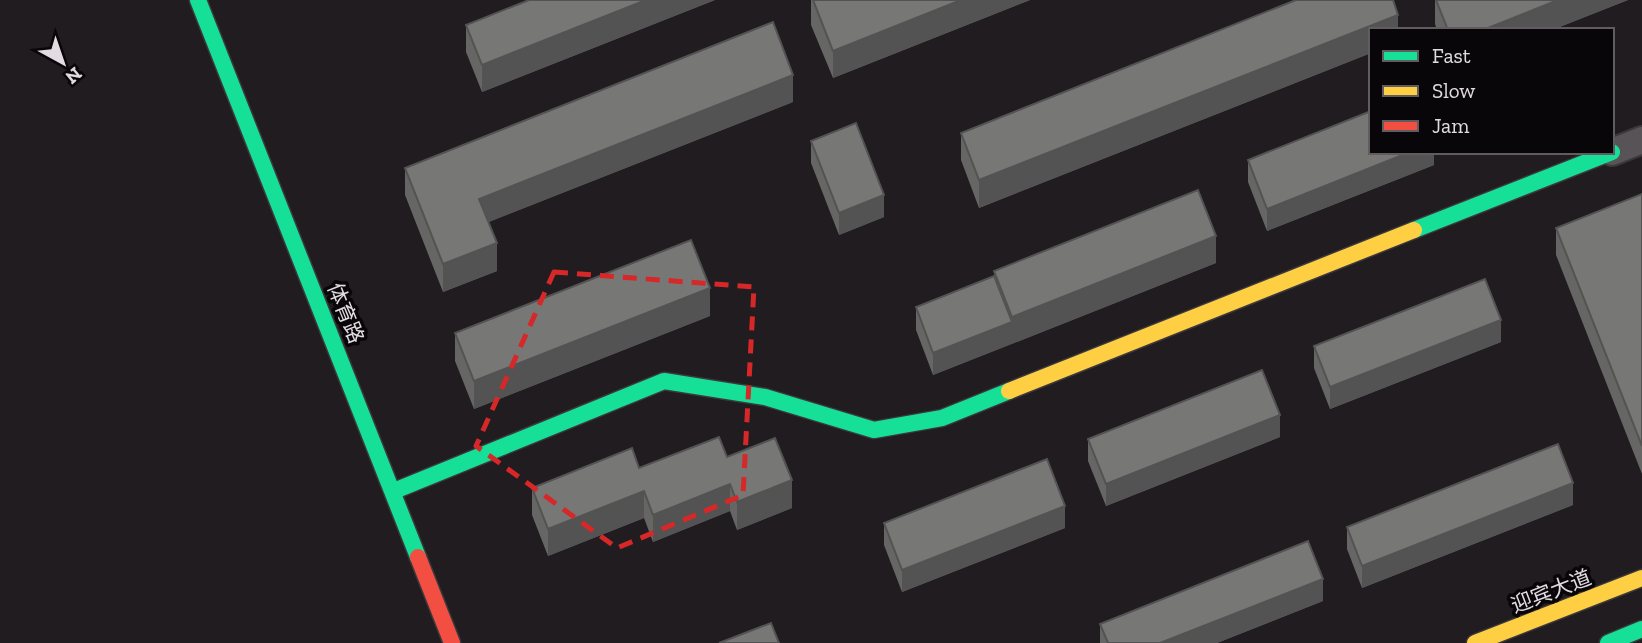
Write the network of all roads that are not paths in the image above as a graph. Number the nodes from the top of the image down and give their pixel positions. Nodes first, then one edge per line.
1 (198, 0) edge
2 (1642, 140) edge
3 (1614, 151) edge
4 (1607, 154) edge
5 (394, 491) junction
6 (1642, 578) edge
7 (1642, 629) edge
8 (452, 643) edge
9 (1475, 643) edge
10 (1608, 643) edge

1 - 5 main road, 体育路
2 - 3 street
4 - 5 main road
5 - 8 main road, 体育路
6 - 9 main road, 迎宾大道
7 - 10 main road

